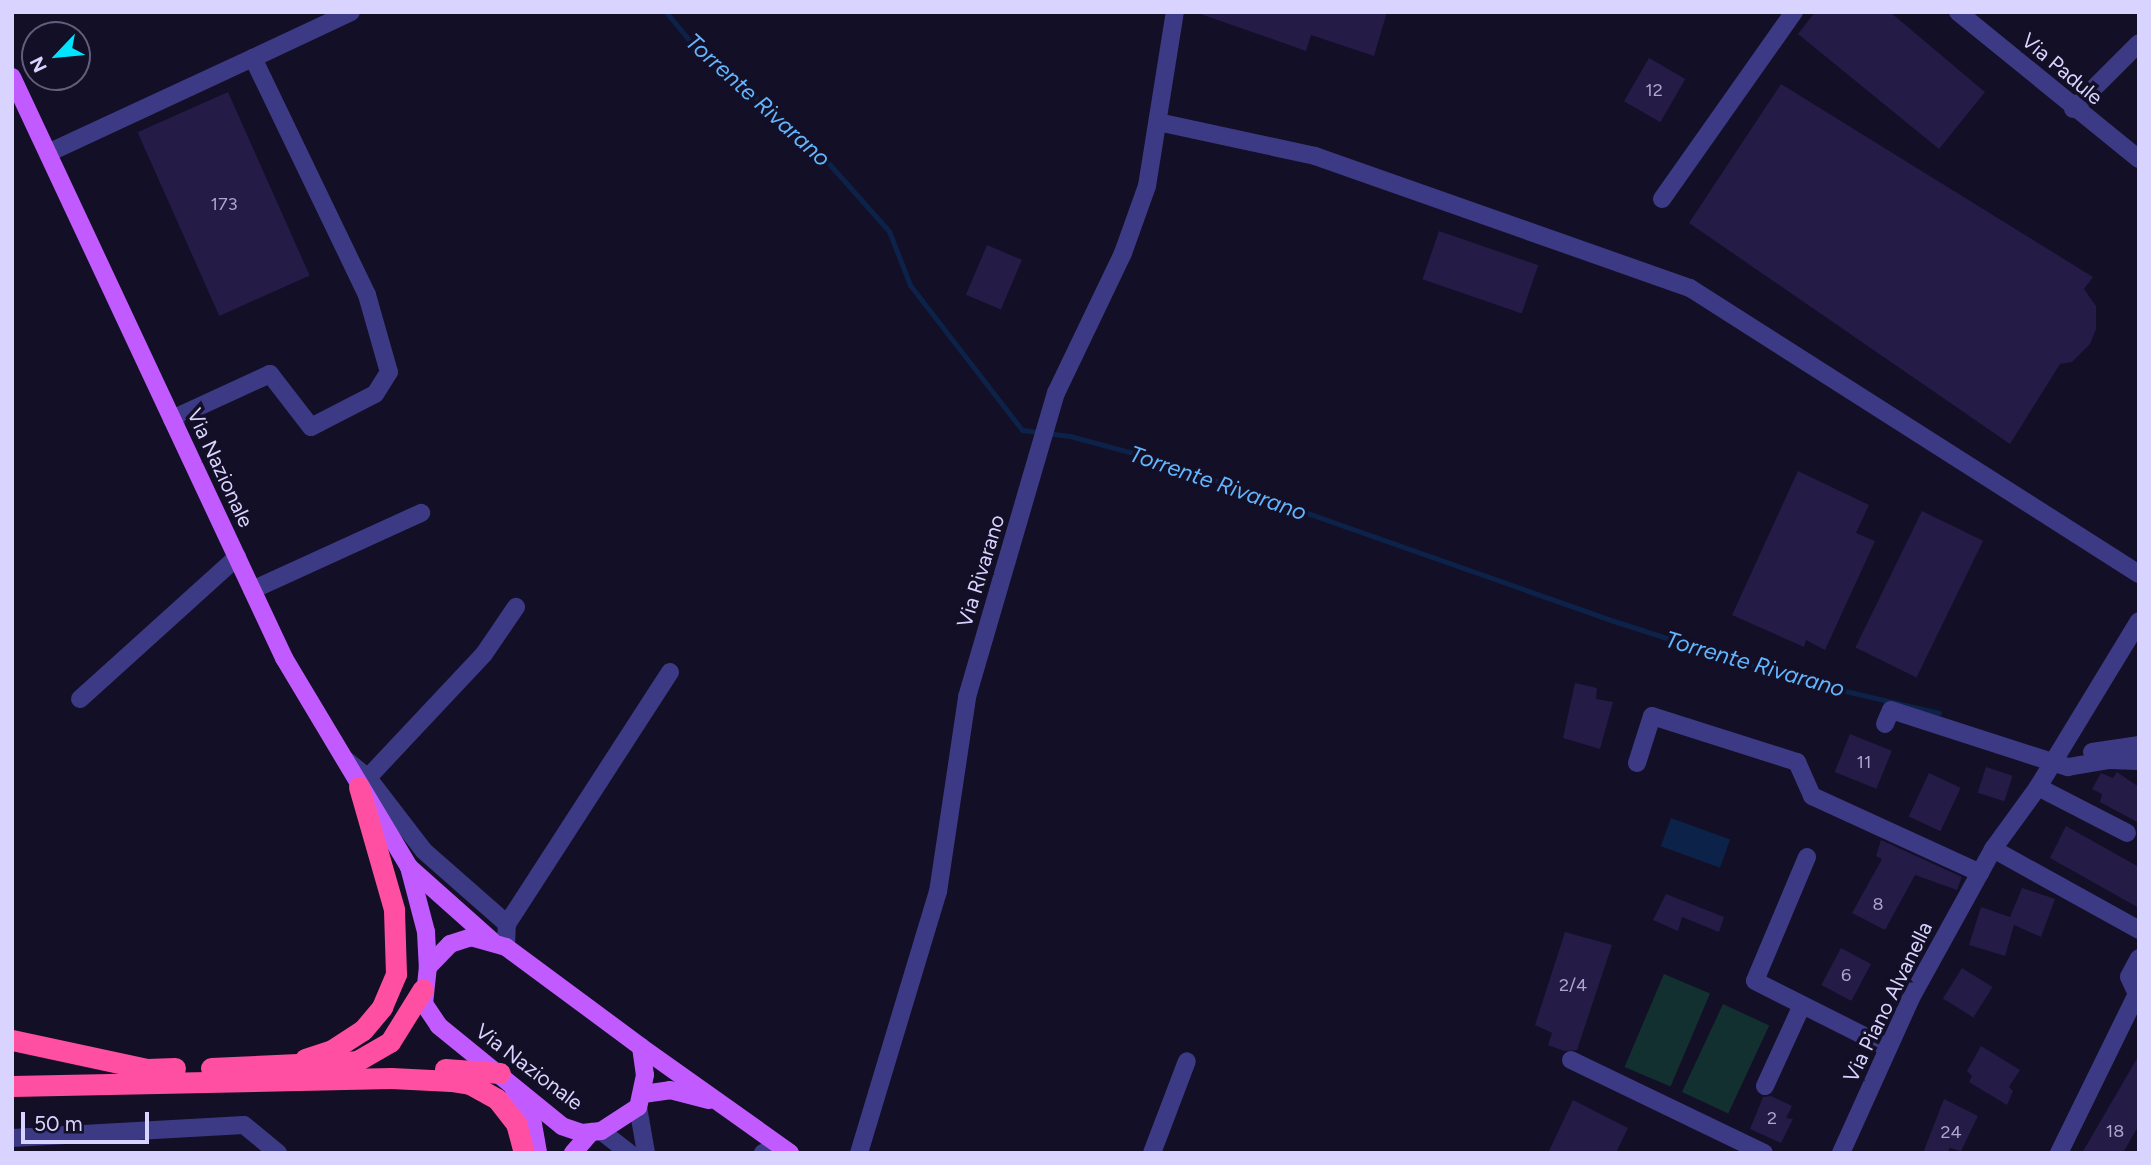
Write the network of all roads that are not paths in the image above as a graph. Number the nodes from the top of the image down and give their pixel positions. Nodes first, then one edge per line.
1 (351, 12) edge
2 (1175, 12) edge
3 (1794, 12) edge
4 (1958, 12) edge
5 (2139, 43) edge
6 (253, 58) junction
7 (12, 77) edge
8 (2073, 109) junction
9 (1158, 122) junction
10 (48, 153) junction
11 (2139, 159) edge
12 (1662, 199) dead end
13 (172, 419) junction
14 (421, 513) dead end
15 (237, 557) junction
16 (2139, 574) edge
17 (252, 590) junction
18 (516, 607) dead end
19 (2139, 621) edge
20 (670, 672) dead end
21 (80, 699) dead end
22 (1885, 724) dead end
23 (2139, 745) edge
24 (2054, 758) junction
25 (2139, 761) edge
26 (1637, 763) dead end
27 (363, 783) junction
28 (2038, 787) junction
29 (2127, 833) dead end
30 (1993, 849) junction
31 (1807, 857) dead end
32 (409, 867) junction
33 (1980, 873) junction
34 (507, 924) junction
35 (2139, 930) edge
36 (499, 944) junction
37 (2139, 958) edge
38 (428, 967) junction
39 (423, 989) junction
40 (2137, 997) edge
41 (1802, 1006) junction
42 (12, 1040) edge
43 (641, 1047) junction
44 (1888, 1048) junction
45 (1571, 1060) dead end
46 (1187, 1061) dead end
47 (283, 1065) junction
48 (504, 1077) junction
49 (391, 1078) junction
50 (12, 1086) edge
51 (1765, 1086) dead end
52 (640, 1100) junction
53 (722, 1105) junction
54 (596, 1131) junction
55 (12, 1138) edge
56 (777, 1151) edge
57 (278, 1153) edge
58 (524, 1153) edge
59 (538, 1153) edge
60 (573, 1153) edge
61 (629, 1153) edge
62 (646, 1153) edge
63 (859, 1153) edge
64 (1152, 1153) edge
65 (1764, 1153) edge
66 (1841, 1153) edge
67 (2059, 1153) edge

1 - 6 street
2 - 9 street, Via Rivarano
3 - 12 street
4 - 8 street, Via Padule
5 - 8 street
6 - 10 street
6 - 13 street
7 - 10 main road, Via Nazionale
8 - 11 street, Via Padule
9 - 16 street
9 - 63 street, Via Rivarano
10 - 13 main road, Via Nazionale
13 - 15 main road, Via Nazionale
14 - 17 street
15 - 17 main road, Via Nazionale
15 - 21 street
17 - 27 main road, Via Nazionale
18 - 27 street
19 - 24 street, Via Piano Alvanella
20 - 34 street
22 - 24 street
23 - 24 street
24 - 25 street
24 - 28 street, Via Piano Alvanella
26 - 33 street
27 - 32 main road, Via Nazionale
27 - 34 street
27 - 47 highway
28 - 29 street
28 - 30 street, Via Piano Alvanella
30 - 33 street, Via Piano Alvanella
30 - 35 street
31 - 41 street
32 - 36 main road, Via Nazionale
32 - 38 main road, Via Nazionale
33 - 44 street, Via Piano Alvanella
34 - 36 street
36 - 38 main road
36 - 43 main road, Via Nazionale
37 - 40 street
38 - 39 main road, Via Nazionale
39 - 47 highway
39 - 48 main road, Via Nazionale
40 - 67 street
41 - 44 street
41 - 51 street
42 - 47 highway
43 - 52 main road
43 - 53 main road, Via Nazionale
44 - 66 street, Via Piano Alvanella
45 - 65 street
46 - 64 street
48 - 49 highway
48 - 54 main road, Via Nazionale
48 - 59 main road
49 - 50 highway
49 - 58 highway
52 - 53 main road
52 - 54 main road
52 - 62 street
53 - 56 main road, Via Nazionale
54 - 60 main road
54 - 61 street
55 - 57 street

